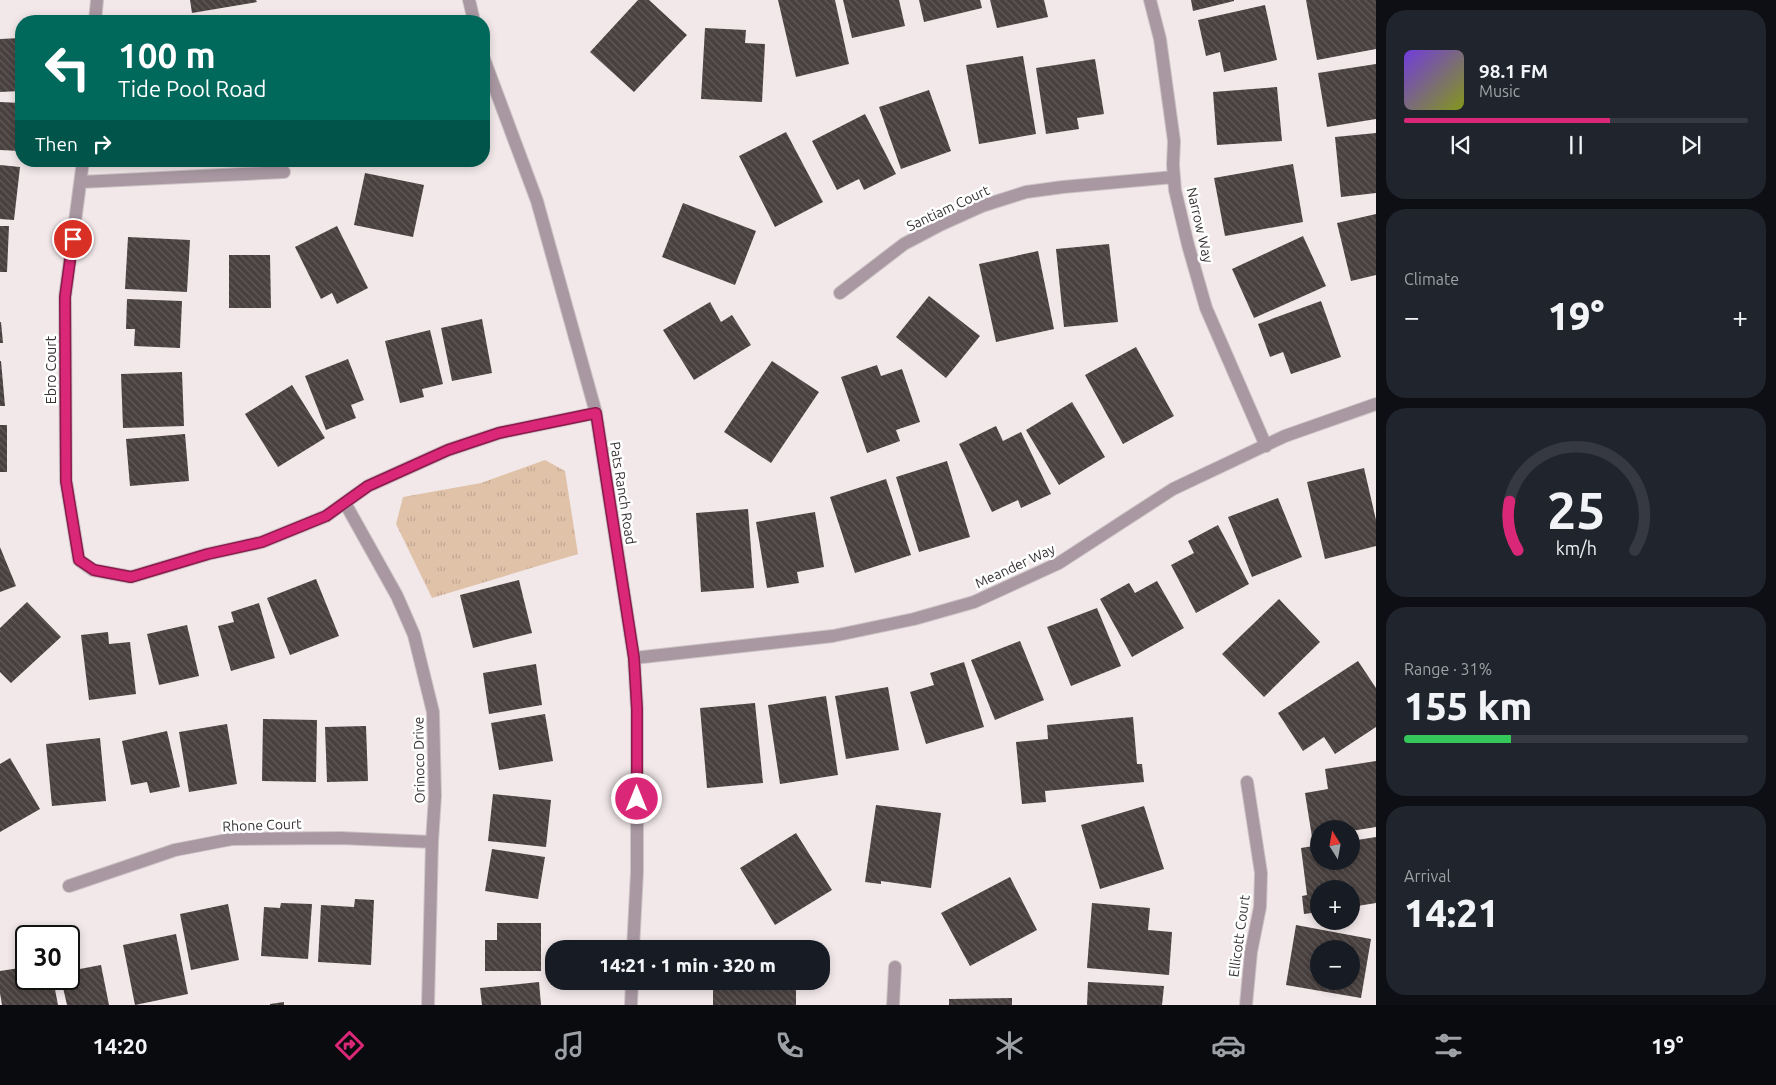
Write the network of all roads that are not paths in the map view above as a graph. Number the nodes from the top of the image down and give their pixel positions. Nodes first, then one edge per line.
1 (97, 0) edge
2 (469, 0) edge
3 (1150, 0) edge
4 (96, 15) edge
5 (473, 15) edge
6 (490, 75) edge
7 (82, 167) edge
8 (284, 172) dead end
9 (1174, 177) junction
10 (81, 182) junction
11 (840, 293) dead end
12 (1376, 404) edge
13 (596, 413) junction
14 (1266, 446) junction
15 (344, 503) junction
16 (634, 658) junction
17 (1247, 782) dead end
18 (432, 842) junction
19 (69, 886) dead end
20 (633, 940) edge
21 (895, 967) dead end
22 (632, 990) edge
23 (428, 1005) edge
24 (631, 1005) edge
25 (893, 1005) edge
26 (1246, 1005) edge

1 - 4 street
2 - 5 street
3 - 9 street, Narrow Way
6 - 13 street, Pats Ranch Road
7 - 10 street, Ebro Court
8 - 10 street
9 - 11 street, Santiam Court
9 - 14 street, Narrow Way
10 - 15 street, Ebro Court
12 - 14 street, Meander Way
13 - 15 street
13 - 16 street, Pats Ranch Road
14 - 16 street, Meander Way
15 - 18 street, Orinoco Drive
16 - 20 street, Pats Ranch Road
17 - 26 street, Ellicott Court
18 - 19 street, Rhone Court
18 - 23 street, Orinoco Drive
21 - 25 street
22 - 24 street

